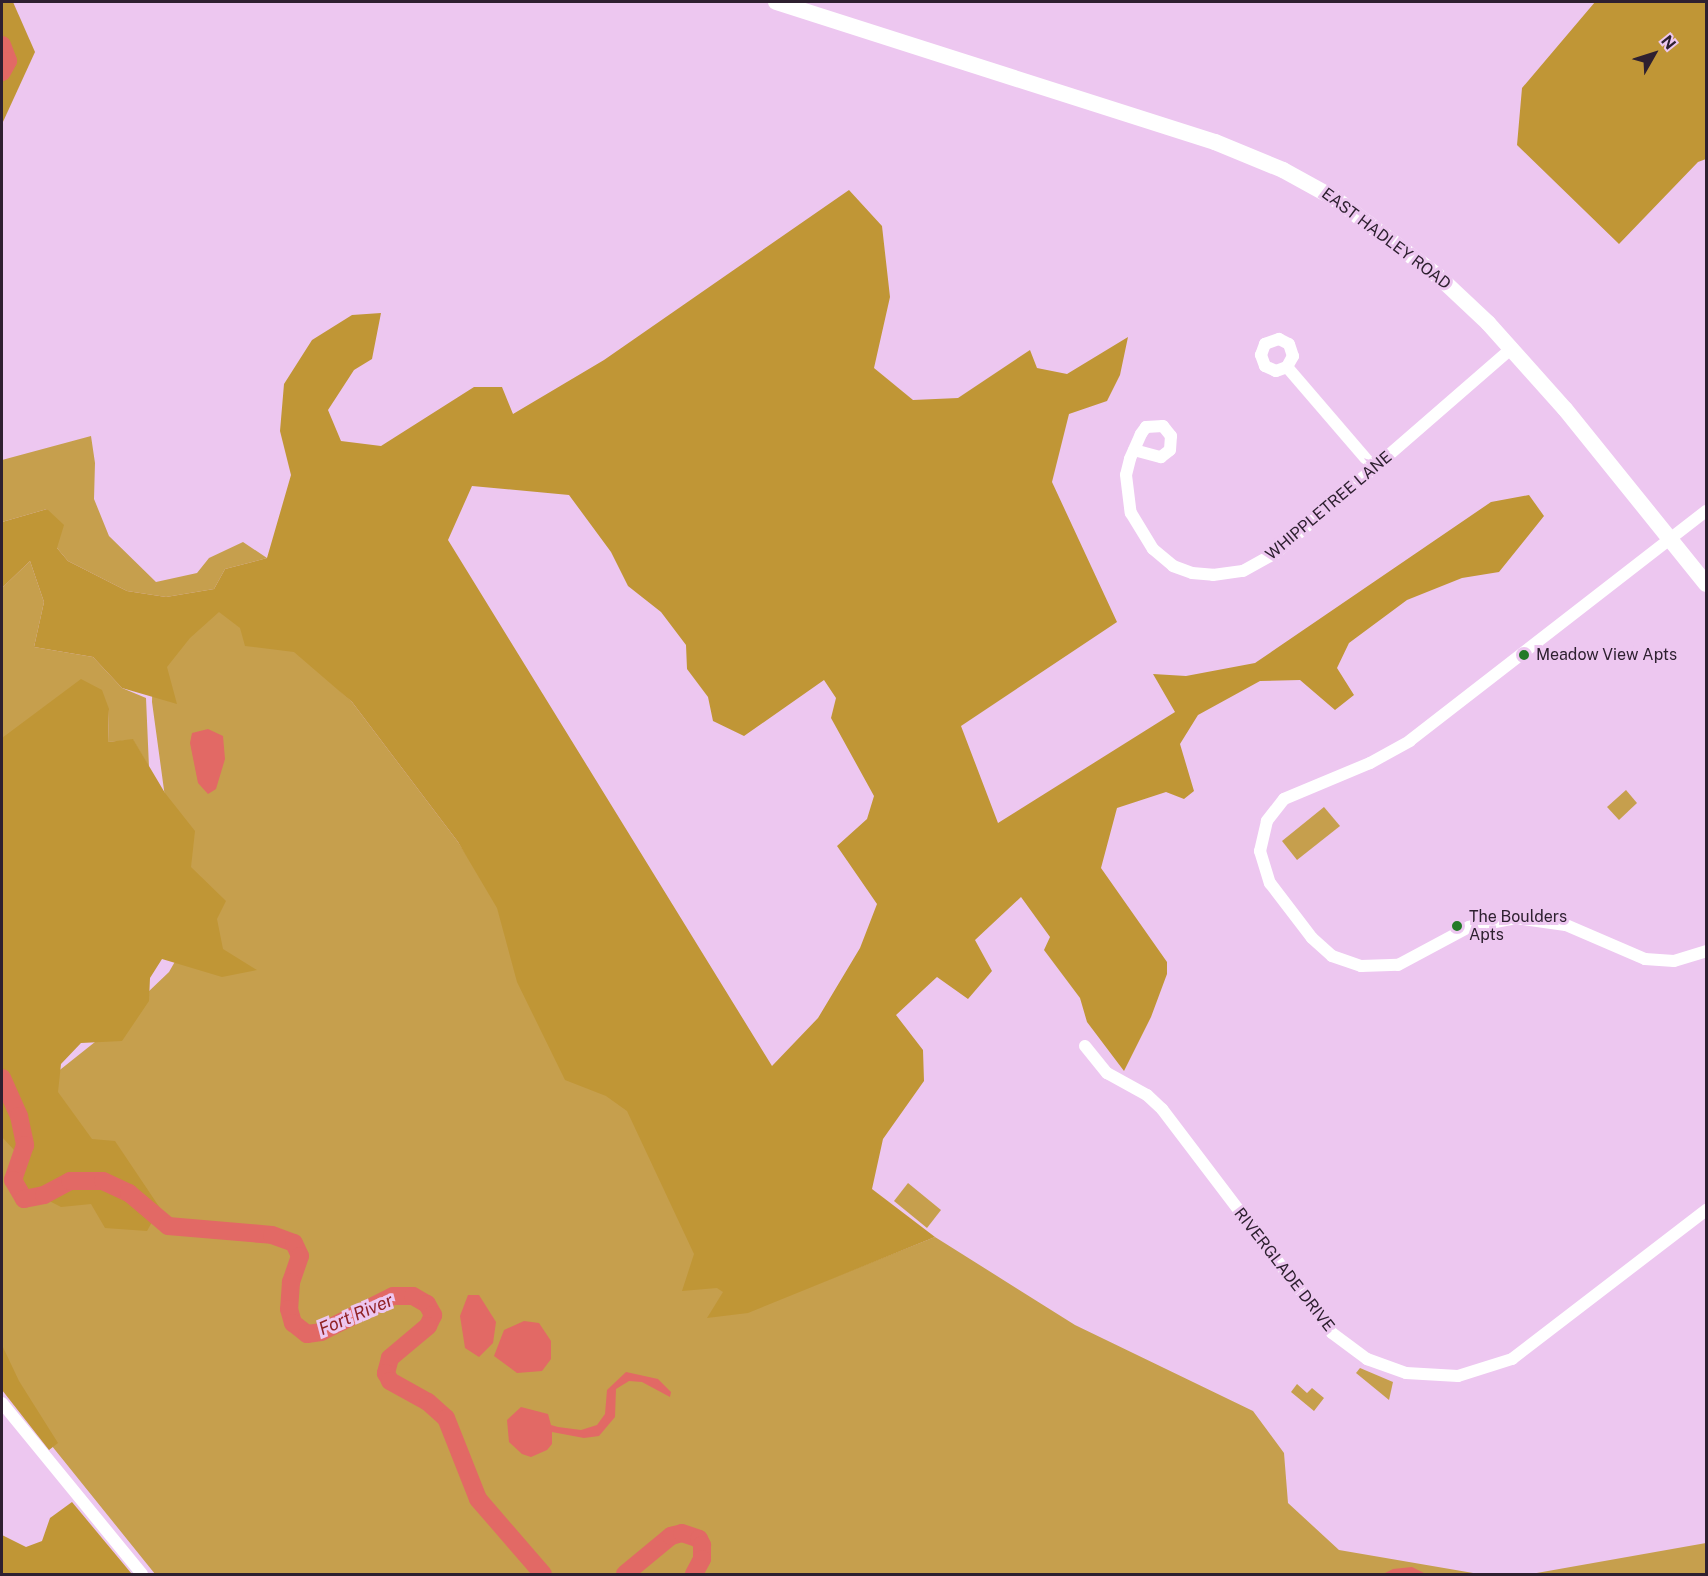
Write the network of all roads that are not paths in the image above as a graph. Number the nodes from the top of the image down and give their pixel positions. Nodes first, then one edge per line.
1 (776, 2) edge
2 (1512, 348) junction
3 (1287, 367) dead end
4 (1134, 450) dead end
5 (1374, 468) junction
6 (1707, 510) edge
7 (1670, 538) junction
8 (1707, 584) edge
9 (1707, 951) edge
10 (1085, 1046) dead end
11 (1707, 1210) edge
12 (2, 1403) edge
13 (142, 1575) edge

1 - 2 street, EAST HADLEY ROAD
2 - 5 street, WHIPPLETREE LANE
2 - 7 street, EAST HADLEY ROAD
3 - 5 street
4 - 5 street, WHIPPLETREE LANE
6 - 7 street
7 - 8 street, EAST HADLEY ROAD
7 - 9 street
10 - 11 street, RIVERGLADE DRIVE
12 - 13 street

